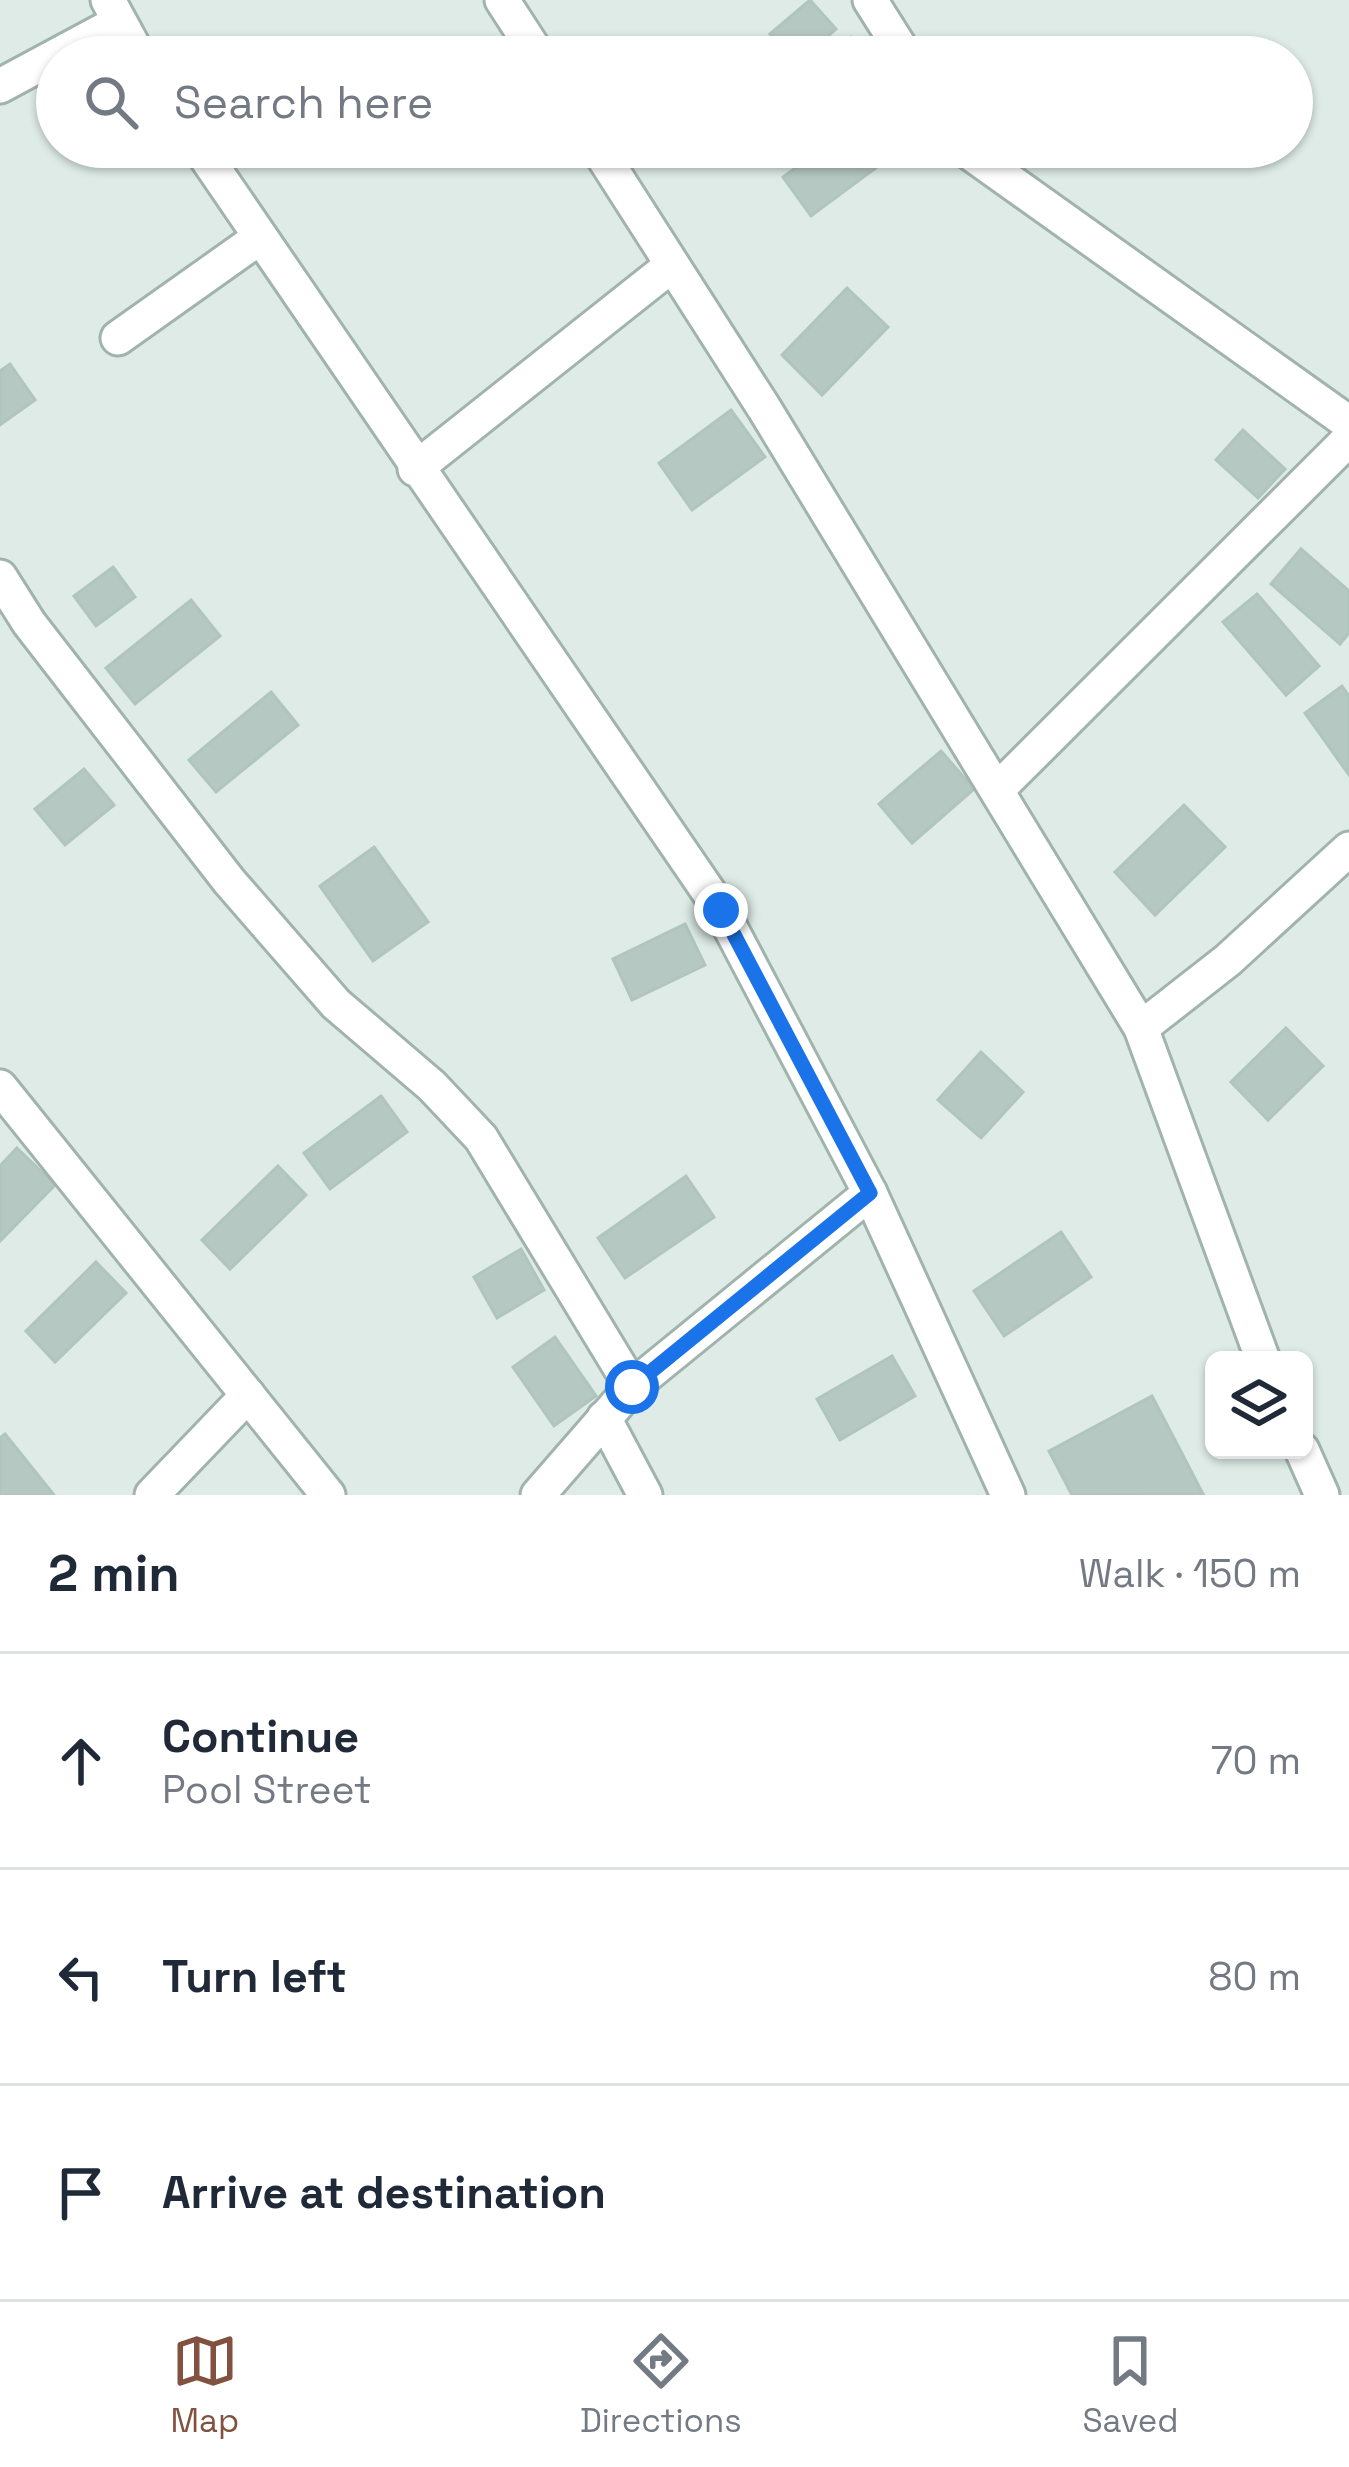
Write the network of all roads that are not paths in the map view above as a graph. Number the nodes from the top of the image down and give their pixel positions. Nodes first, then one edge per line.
1 (502, 0) edge
2 (870, 0) edge
3 (113, 11) edge
4 (75, 36) edge
5 (525, 36) edge
6 (893, 36) edge
7 (36, 62) edge
8 (0, 86) edge
9 (213, 168) edge
10 (610, 168) edge
11 (991, 168) edge
12 (260, 238) junction
13 (672, 265) junction
14 (118, 338) dead end
15 (1349, 423) edge
16 (1349, 439) edge
17 (415, 469) junction
18 (0, 577) edge
19 (998, 789) junction
20 (1349, 849) edge
21 (1142, 1028) junction
22 (0, 1088) edge
23 (870, 1193) junction
24 (1260, 1351) edge
25 (632, 1387) junction
26 (248, 1395) junction
27 (604, 1418) junction
28 (1306, 1459) edge
29 (152, 1495) edge
30 (328, 1495) edge
31 (538, 1495) edge
32 (644, 1495) edge
33 (1007, 1495) edge
34 (1322, 1495) edge

1 - 5 street
2 - 6 street
3 - 4 street
7 - 8 street
9 - 12 street
10 - 13 street
11 - 15 street
12 - 14 street
12 - 17 street
13 - 17 street
13 - 19 street
16 - 19 street
17 - 23 street
18 - 25 street
19 - 21 street
20 - 21 street
21 - 24 street
22 - 26 street
23 - 25 street
23 - 33 street
25 - 27 street
26 - 29 street
26 - 30 street
27 - 31 street
27 - 32 street
28 - 34 street

